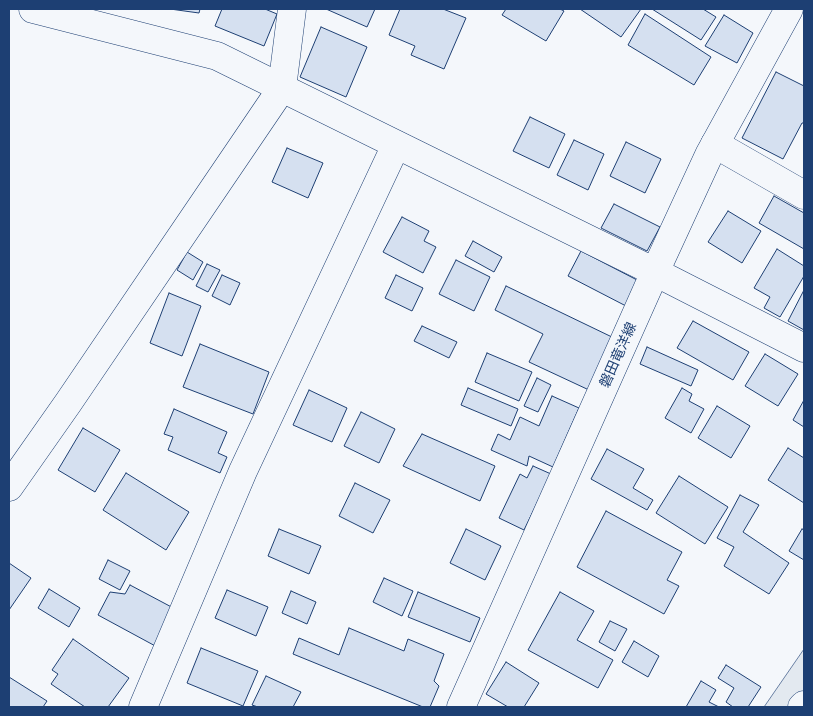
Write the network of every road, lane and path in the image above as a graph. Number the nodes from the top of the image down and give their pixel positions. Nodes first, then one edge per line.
1 (33, 9) edge
2 (292, 9) edge
3 (789, 9) edge
4 (282, 88) junction
5 (715, 144) junction
6 (396, 145) junction
7 (804, 195) edge
8 (655, 272) junction
9 (804, 348) edge
10 (13, 474) edge
11 (144, 707) edge
12 (461, 707) edge

1 - 4 street
2 - 4 street
3 - 5 street, 磐田竜洋線
4 - 6 street
4 - 10 street
5 - 7 street
5 - 8 street, 磐田竜洋線
6 - 8 street
6 - 11 street
8 - 9 street
8 - 12 street, 磐田竜洋線

